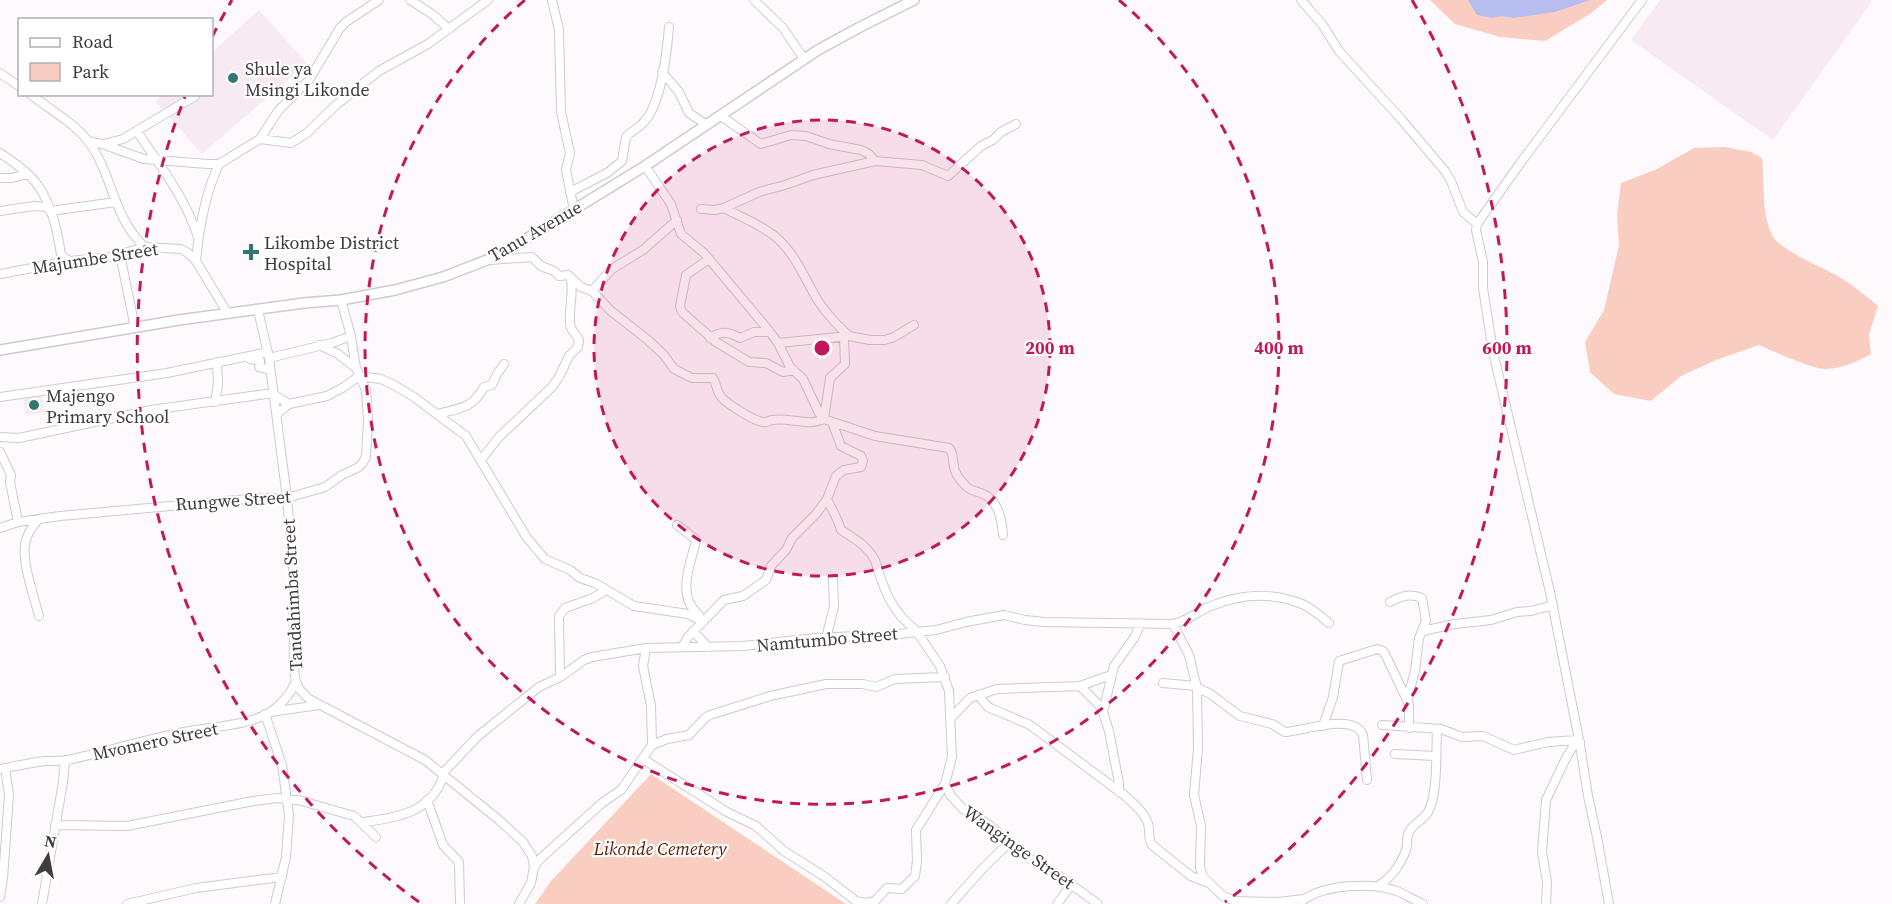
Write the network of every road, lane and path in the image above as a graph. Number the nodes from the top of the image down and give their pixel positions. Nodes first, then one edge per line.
1 (379, 0) edge
2 (410, 0) edge
3 (488, 0) edge
4 (552, 0) edge
5 (754, 0) edge
6 (914, 0) edge
7 (1301, 0) edge
8 (1642, 0) edge
9 (669, 27) dead end
10 (449, 29) junction
11 (804, 59) junction
12 (662, 72) junction
13 (0, 73) edge
14 (18, 86) edge
15 (33, 96) edge
16 (195, 96) dead end
17 (721, 116) junction
18 (1016, 124) dead end
19 (707, 125) junction
20 (137, 131) junction
21 (260, 139) junction
22 (88, 141) junction
23 (102, 144) junction
24 (0, 153) edge
25 (156, 161) junction
26 (875, 161) junction
27 (219, 164) junction
28 (645, 166) junction
29 (27, 174) junction
30 (0, 178) edge
31 (570, 192) junction
32 (116, 202) junction
33 (723, 208) junction
34 (50, 209) junction
35 (701, 209) dead end
36 (0, 210) edge
37 (574, 210) junction
38 (677, 220) junction
39 (1477, 224) junction
40 (198, 237) junction
41 (145, 247) junction
42 (120, 254) junction
43 (61, 255) junction
44 (709, 259) junction
45 (489, 260) junction
46 (69, 261) junction
47 (196, 261) junction
48 (54, 264) junction
49 (0, 274) edge
50 (571, 279) junction
51 (592, 291) junction
52 (341, 300) junction
53 (258, 310) junction
54 (228, 314) junction
55 (914, 325) dead end
56 (135, 328) junction
57 (770, 332) junction
58 (351, 336) junction
59 (847, 336) junction
60 (710, 338) junction
61 (778, 343) junction
62 (318, 345) junction
63 (0, 350) edge
64 (269, 355) junction
65 (240, 358) junction
66 (217, 362) junction
67 (504, 364) dead end
68 (270, 370) junction
69 (794, 370) junction
70 (357, 372) junction
71 (273, 394) junction
72 (0, 397) edge
73 (215, 402) junction
74 (289, 404) junction
75 (277, 414) junction
76 (438, 414) junction
77 (824, 419) junction
78 (832, 422) junction
79 (0, 437) edge
80 (0, 452) edge
81 (481, 460) junction
82 (286, 498) junction
83 (827, 499) junction
84 (39, 519) junction
85 (18, 522) junction
86 (677, 525) dead end
87 (0, 528) edge
88 (1003, 535) dead end
89 (833, 579) dead end
90 (606, 590) junction
91 (1390, 602) dead end
92 (1553, 605) junction
93 (39, 616) dead end
94 (704, 621) junction
95 (1141, 623) junction
96 (1329, 623) dead end
97 (1173, 624) junction
98 (693, 631) junction
99 (1422, 631) junction
100 (917, 632) junction
101 (826, 638) junction
102 (682, 647) junction
103 (708, 647) junction
104 (646, 648) junction
105 (1111, 675) junction
106 (560, 677) junction
107 (945, 677) junction
108 (296, 682) junction
109 (1163, 683) dead end
110 (1080, 686) junction
111 (1196, 687) junction
112 (978, 695) junction
113 (1407, 700) junction
114 (319, 705) junction
115 (1103, 712) junction
116 (267, 713) junction
117 (951, 718) junction
118 (1382, 725) dead end
119 (1323, 726) junction
120 (1409, 728) junction
121 (1437, 729) junction
122 (1578, 741) junction
123 (652, 745) junction
124 (1395, 754) dead end
125 (1436, 756) junction
126 (643, 759) junction
127 (65, 760) junction
128 (2, 769) edge
129 (443, 774) junction
130 (1367, 780) dead end
131 (945, 785) junction
132 (1119, 792) junction
133 (286, 798) junction
134 (427, 800) junction
135 (363, 822) junction
136 (55, 825) junction
137 (376, 837) dead end
138 (1010, 842) junction
139 (534, 867) junction
140 (282, 877) junction
141 (1072, 884) junction
142 (1209, 884) junction
143 (1378, 886) junction
144 (0, 897) edge
145 (1302, 902) edge
146 (1415, 902) edge
147 (42, 904) edge
148 (127, 904) edge
149 (275, 904) edge
150 (460, 904) edge
151 (519, 904) edge
152 (951, 904) edge
153 (1057, 904) edge
154 (1098, 904) edge
155 (1423, 904) edge
156 (1546, 904) edge
157 (1609, 904) edge

1 - 21 street
2 - 10 street
3 - 10 street
4 - 31 street
5 - 11 street
6 - 11 street, Tanu Avenue
7 - 39 street
8 - 39 street
9 - 12 street
10 - 21 street
11 - 17 street, Tanu Avenue
12 - 19 street
12 - 31 street
13 - 14 street
15 - 22 street
16 - 20 street
17 - 19 street, Tanu Avenue
17 - 26 street
18 - 26 street
19 - 28 street, Tanu Avenue
20 - 23 street
20 - 25 street
21 - 27 street
22 - 23 street
22 - 32 street
23 - 25 street
24 - 29 street
25 - 27 street
25 - 40 street
26 - 33 street
27 - 40 street
28 - 37 street, Tanu Avenue
28 - 38 street
29 - 30 street
29 - 34 street
31 - 37 street
32 - 34 street
32 - 41 street
33 - 35 street
33 - 59 street
34 - 36 street
34 - 43 street
37 - 45 street, Tanu Avenue
38 - 44 street
38 - 51 street
39 - 92 street
40 - 47 street
41 - 42 street, Majumbe Street
41 - 47 street, Majumbe Street
42 - 46 street, Majumbe Street
42 - 56 street
43 - 46 street
43 - 48 street
44 - 57 street
44 - 60 street
45 - 50 street
45 - 52 street, Tanu Avenue
46 - 48 street, Majumbe Street
47 - 54 street
48 - 49 street, Majumbe Street
50 - 51 street
50 - 81 street
51 - 77 street
52 - 53 street, Tanu Avenue
52 - 58 street, Rungwe Street
53 - 54 street, Tanu Avenue
53 - 64 street, Tandahimba Street
54 - 56 street, Tanu Avenue
55 - 59 street
56 - 63 street, Tanu Avenue
57 - 60 street
57 - 61 street
58 - 62 street
58 - 70 street, Rungwe Street
59 - 61 street
59 - 77 street
60 - 69 street
61 - 69 street
62 - 64 street
62 - 70 street
64 - 65 street
64 - 68 street, Tandahimba Street
65 - 66 street
65 - 68 street
66 - 72 street
66 - 73 street
67 - 76 street
68 - 71 street, Tandahimba Street
69 - 77 street
70 - 74 street
70 - 76 street
70 - 82 street, Rungwe Street
71 - 73 street
71 - 74 street
71 - 75 street, Tandahimba Street
73 - 79 street
74 - 75 street
75 - 82 street, Tandahimba Street
76 - 81 street
77 - 78 street
78 - 83 street
78 - 88 street
80 - 85 street
81 - 90 street
82 - 84 street, Rungwe Street
82 - 108 street, Tandahimba Street
83 - 94 street
83 - 100 street
84 - 85 street, Rungwe Street
84 - 93 street
85 - 87 street, Rungwe Street
86 - 94 street
89 - 101 street
90 - 94 street
90 - 106 street
91 - 99 street
92 - 99 street
92 - 122 street
94 - 98 street
95 - 97 street
95 - 100 street
95 - 105 street
96 - 97 street
97 - 111 street
98 - 102 street
98 - 103 street
99 - 113 street
100 - 101 street, Namtumbo Street
100 - 107 street, Namtumbo Street
101 - 103 street, Namtumbo Street
102 - 103 street, Namtumbo Street
102 - 104 street, Namtumbo Street
104 - 106 street, Namtumbo Street
104 - 123 street
105 - 110 street
105 - 115 street
106 - 129 street, Namtumbo Street
107 - 117 street, Namtumbo Street
107 - 123 street
108 - 114 street, Tandahimba Street
108 - 116 street, Mvomero Street
109 - 111 street
110 - 112 street
110 - 115 street
111 - 119 street
111 - 142 street
112 - 117 street
112 - 132 street
113 - 119 street
113 - 120 street
114 - 116 street
114 - 129 street, Tandahimba Street
115 - 132 street
116 - 127 street, Mvomero Street
116 - 133 street
117 - 131 street, Namtumbo Street
118 - 120 street
119 - 130 street
120 - 121 street
121 - 122 street
121 - 125 street
122 - 156 street
122 - 157 street
123 - 126 street
124 - 125 street
125 - 143 street
126 - 131 street, Namtumbo Street
126 - 139 street
127 - 128 street, Mvomero Street
127 - 136 street
128 - 144 street
129 - 134 street, Namtumbo Street
129 - 139 street, Tandahimba Street
131 - 138 street, Wanginge Street
132 - 142 street
133 - 135 street
133 - 136 street
133 - 140 street
134 - 135 street
134 - 150 street
135 - 137 street
136 - 147 street
138 - 141 street, Wanginge Street
138 - 152 street
139 - 151 street
140 - 148 street
140 - 149 street
141 - 153 street
141 - 154 street, Wanginge Street
142 - 145 street
143 - 145 street
143 - 146 street
146 - 155 street

